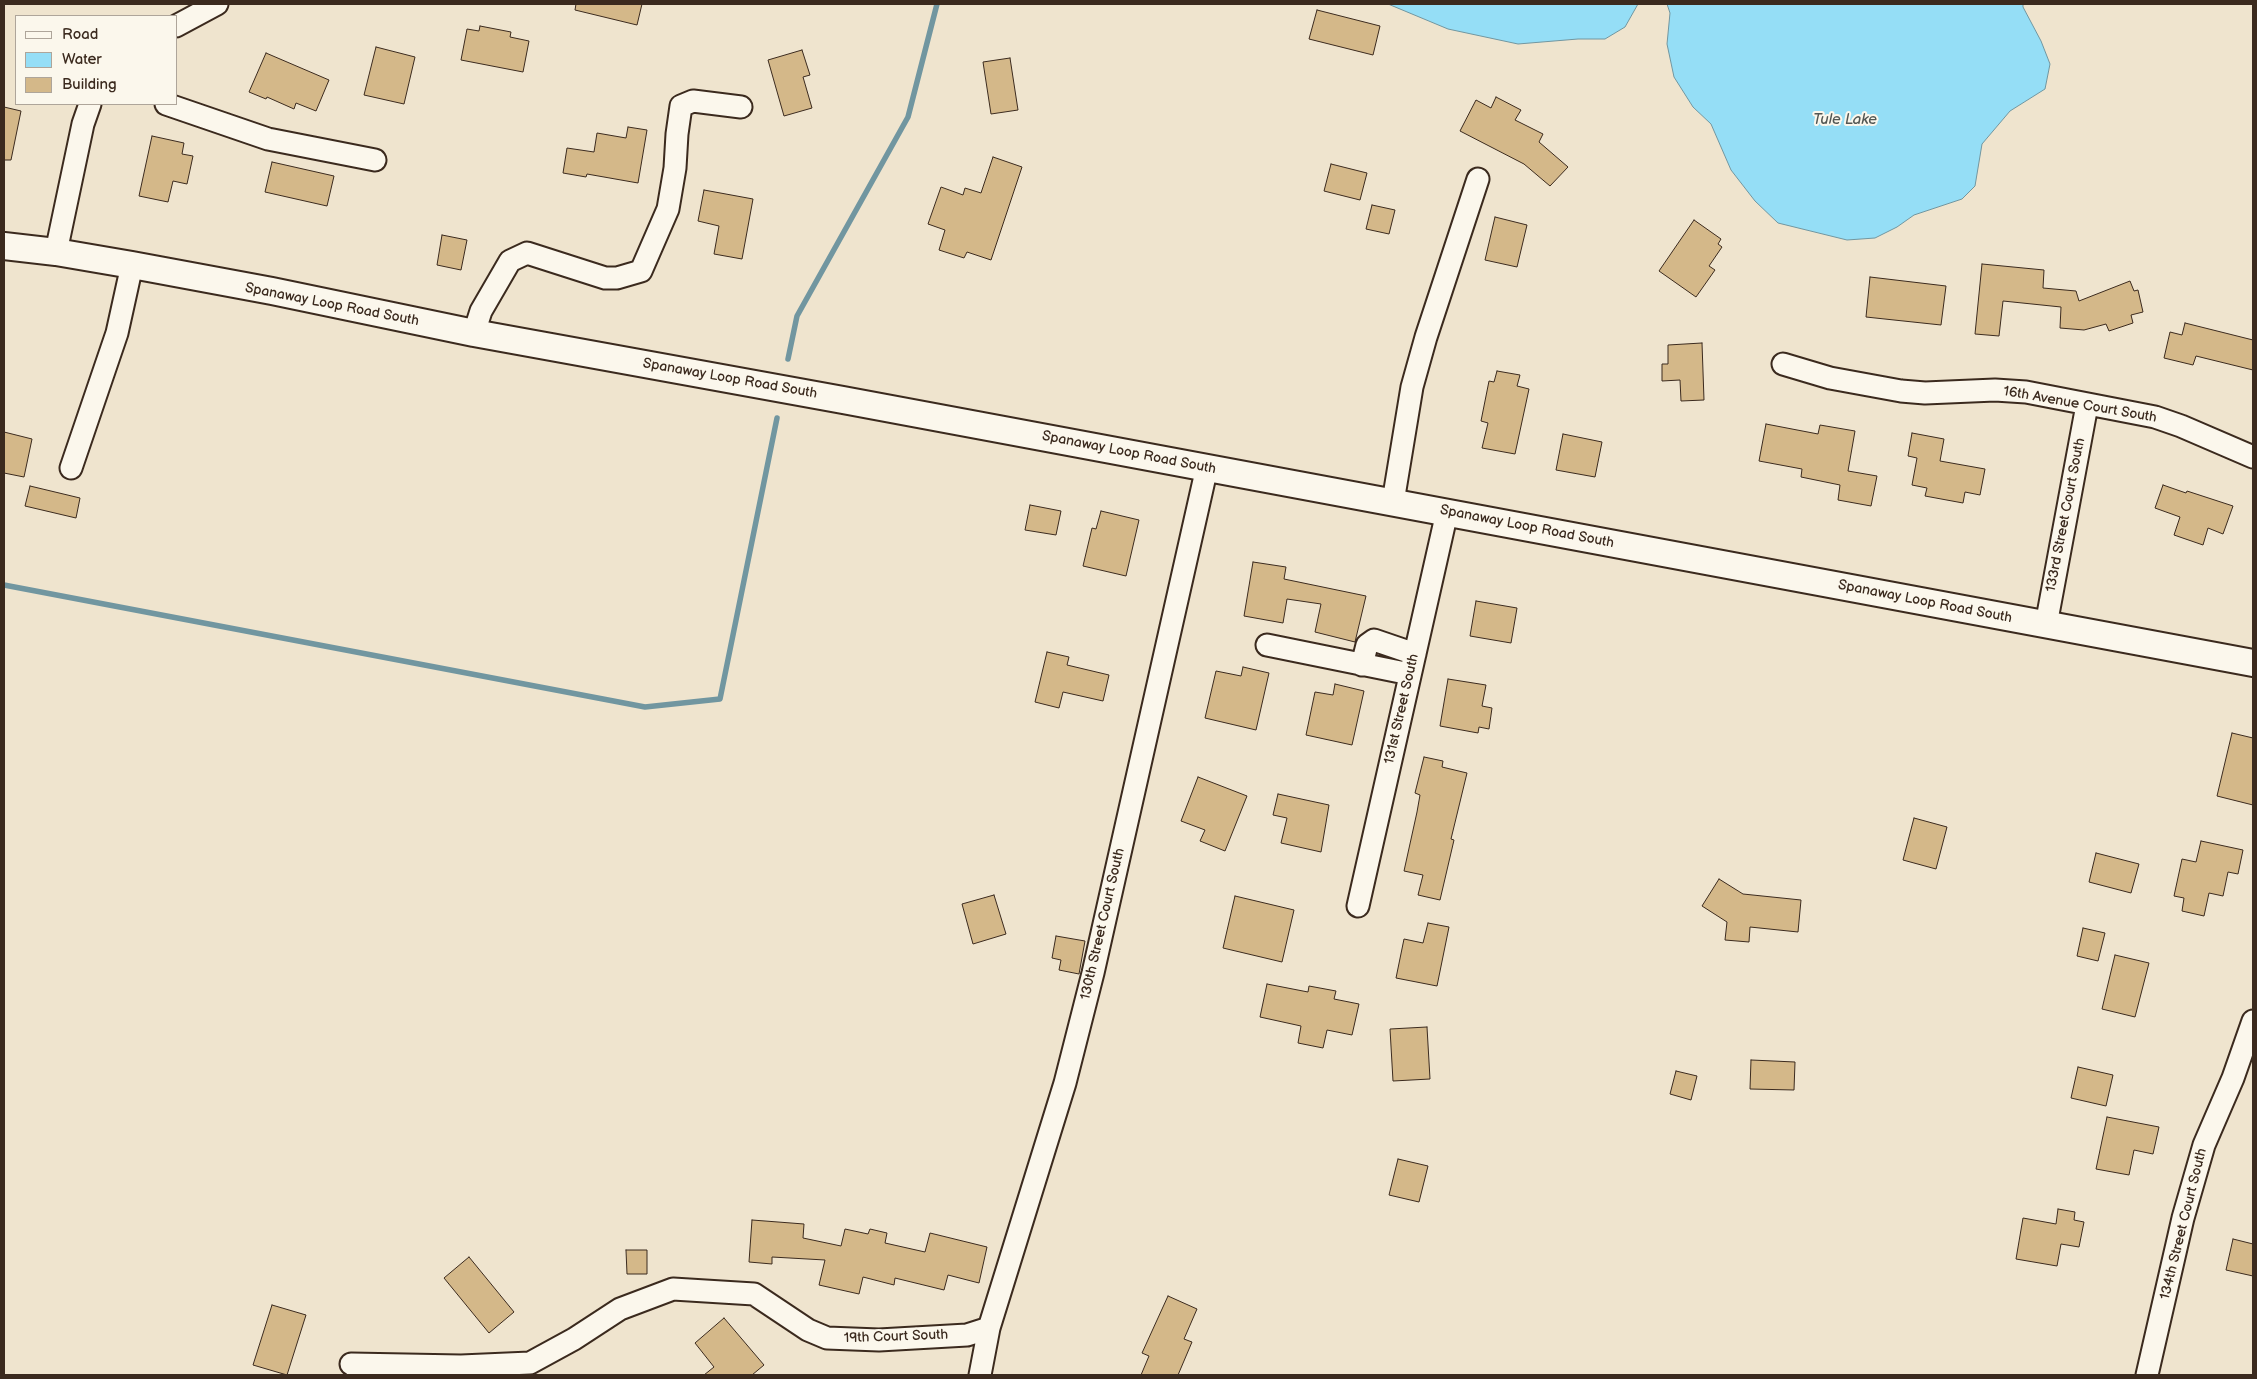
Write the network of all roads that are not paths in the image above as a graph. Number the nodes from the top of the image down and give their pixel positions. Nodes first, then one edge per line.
1 (217, 4) edge
2 (178, 25) edge
3 (90, 105) edge
4 (169, 105) edge
5 (741, 107) dead end
6 (375, 160) dead end
7 (1478, 179) dead end
8 (4, 246) edge
9 (56, 252) junction
10 (132, 265) junction
11 (474, 333) junction
12 (1783, 364) dead end
13 (2087, 405) junction
14 (2253, 457) edge
15 (1207, 467) junction
16 (71, 468) dead end
17 (1393, 502) junction
18 (1447, 512) junction
19 (2046, 625) junction
20 (1267, 645) dead end
21 (2253, 663) edge
22 (1413, 664) junction
23 (1358, 906) dead end
24 (2253, 1020) edge
25 (989, 1328) junction
26 (351, 1364) dead end
27 (980, 1375) edge
28 (2147, 1375) edge

1 - 2 street
3 - 9 street
4 - 6 street
5 - 11 street
7 - 17 street
8 - 9 main road, Spanaway Loop Road South
9 - 10 main road, Spanaway Loop Road South
10 - 11 main road, Spanaway Loop Road South
10 - 16 street
11 - 15 main road, Spanaway Loop Road South
12 - 13 street, 16th Avenue Court South
13 - 14 street, 16th Avenue Court South
13 - 19 street, 133rd Street Court South
15 - 17 main road, Spanaway Loop Road South
15 - 25 street, 130th Street Court South
17 - 18 main road, Spanaway Loop Road South
18 - 19 main road, Spanaway Loop Road South
18 - 22 street, 131st Street South
19 - 21 main road, Spanaway Loop Road South
20 - 22 street
22 - 23 street, 131st Street South
24 - 28 street, 134th Street Court South
25 - 26 street, 19th Court South
25 - 27 street, 130th Street Court South

